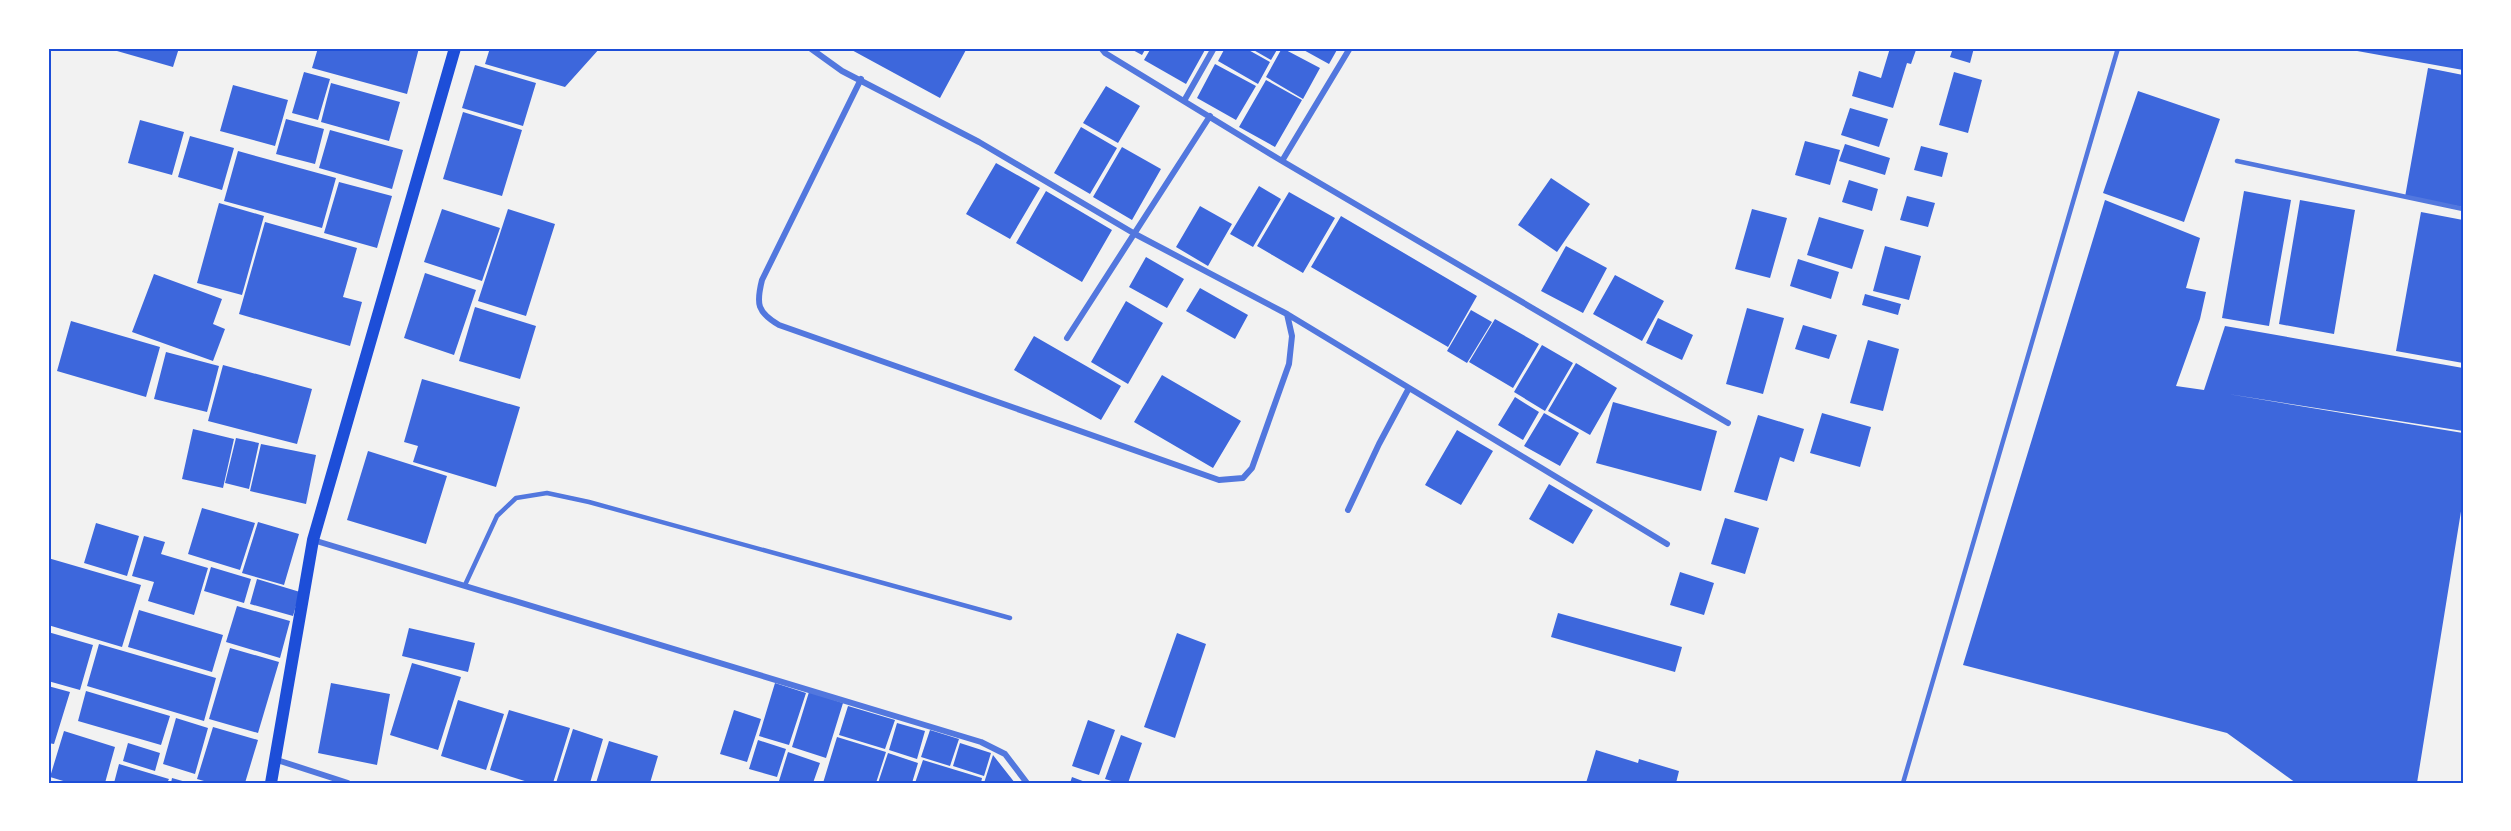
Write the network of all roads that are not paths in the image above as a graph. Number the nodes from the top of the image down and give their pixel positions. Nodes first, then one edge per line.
1 (455, 48) edge
2 (810, 48) edge
3 (1101, 48) edge
4 (1214, 48) edge
5 (1350, 48) edge
6 (2118, 48) edge
7 (861, 79) junction
8 (1184, 100) junction
9 (1210, 117) junction
10 (1282, 160) junction
11 (2238, 161) dead end
12 (2463, 209) edge
13 (1135, 234) junction
14 (1287, 314) junction
15 (1067, 338) dead end
16 (1409, 388) junction
17 (1728, 423) dead end
18 (1348, 510) dead end
19 (313, 540) junction
20 (1667, 544) dead end
21 (465, 585) junction
22 (1010, 618) dead end
23 (277, 760) junction
24 (271, 783) edge
25 (348, 783) edge
26 (1027, 783) edge
27 (1903, 783) edge

1 - 19 main road
2 - 7 street
3 - 8 street
4 - 8 street
5 - 10 street
6 - 27 lane
7 - 13 street
7 - 14 street
8 - 9 street
9 - 10 street
9 - 13 street
10 - 17 street
11 - 12 lane
13 - 14 street
13 - 15 street
14 - 16 street
16 - 18 street
16 - 20 street
19 - 21 street
19 - 23 main road
21 - 22 lane
21 - 26 street
23 - 24 main road
23 - 25 street

